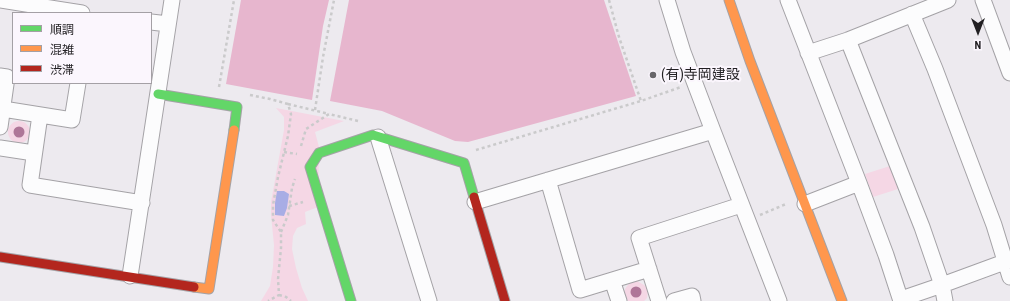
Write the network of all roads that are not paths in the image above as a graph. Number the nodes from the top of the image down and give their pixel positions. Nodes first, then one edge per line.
1 (0, 0) edge
2 (172, 0) edge
3 (668, 0) edge
4 (729, 0) edge
5 (788, 0) edge
6 (948, 0) edge
7 (983, 0) edge
8 (76, 12) edge
9 (912, 14) junction
10 (152, 22) edge
11 (168, 24) junction
12 (848, 40) junction
13 (808, 53) junction
14 (1010, 73) edge
15 (0, 76) edge
16 (78, 84) edge
17 (158, 94) junction
18 (2, 109) junction
19 (40, 115) junction
20 (0, 127) edge
21 (713, 131) junction
22 (378, 137) junction
23 (0, 148) edge
24 (34, 153) junction
25 (548, 180) junction
26 (859, 183) junction
27 (475, 202) junction
28 (142, 203) junction
29 (799, 203) junction
30 (741, 205) junction
31 (0, 257) edge
32 (1008, 260) edge
33 (649, 269) junction
34 (130, 276) junction
35 (1010, 277) edge
36 (612, 280) junction
37 (942, 285) junction
38 (208, 295) edge
39 (901, 300) edge
40 (351, 301) edge
41 (428, 301) edge
42 (505, 301) edge
43 (619, 301) edge
44 (659, 301) edge
45 (674, 301) edge
46 (694, 301) edge
47 (779, 301) edge
48 (842, 301) edge
49 (944, 301) edge

1 - 8 street
2 - 11 street
3 - 21 street
4 - 29 street
5 - 13 street
6 - 9 street
7 - 14 street
9 - 12 street
9 - 32 street
10 - 11 street
11 - 17 street
12 - 13 street
12 - 37 street
13 - 26 street
15 - 18 street
16 - 19 street
17 - 28 street
17 - 38 street
18 - 19 street
18 - 20 street
19 - 24 street
21 - 25 street
21 - 30 street
22 - 27 street
22 - 40 street
22 - 41 street
23 - 24 street
24 - 28 street
25 - 27 street
25 - 36 street
26 - 29 street
26 - 39 street
27 - 42 street
28 - 34 street
29 - 48 street
30 - 33 street
30 - 47 street
31 - 34 street
32 - 35 street
32 - 37 street
33 - 36 street
33 - 44 street
34 - 38 street
36 - 43 street
37 - 39 street
37 - 49 street
45 - 46 street

